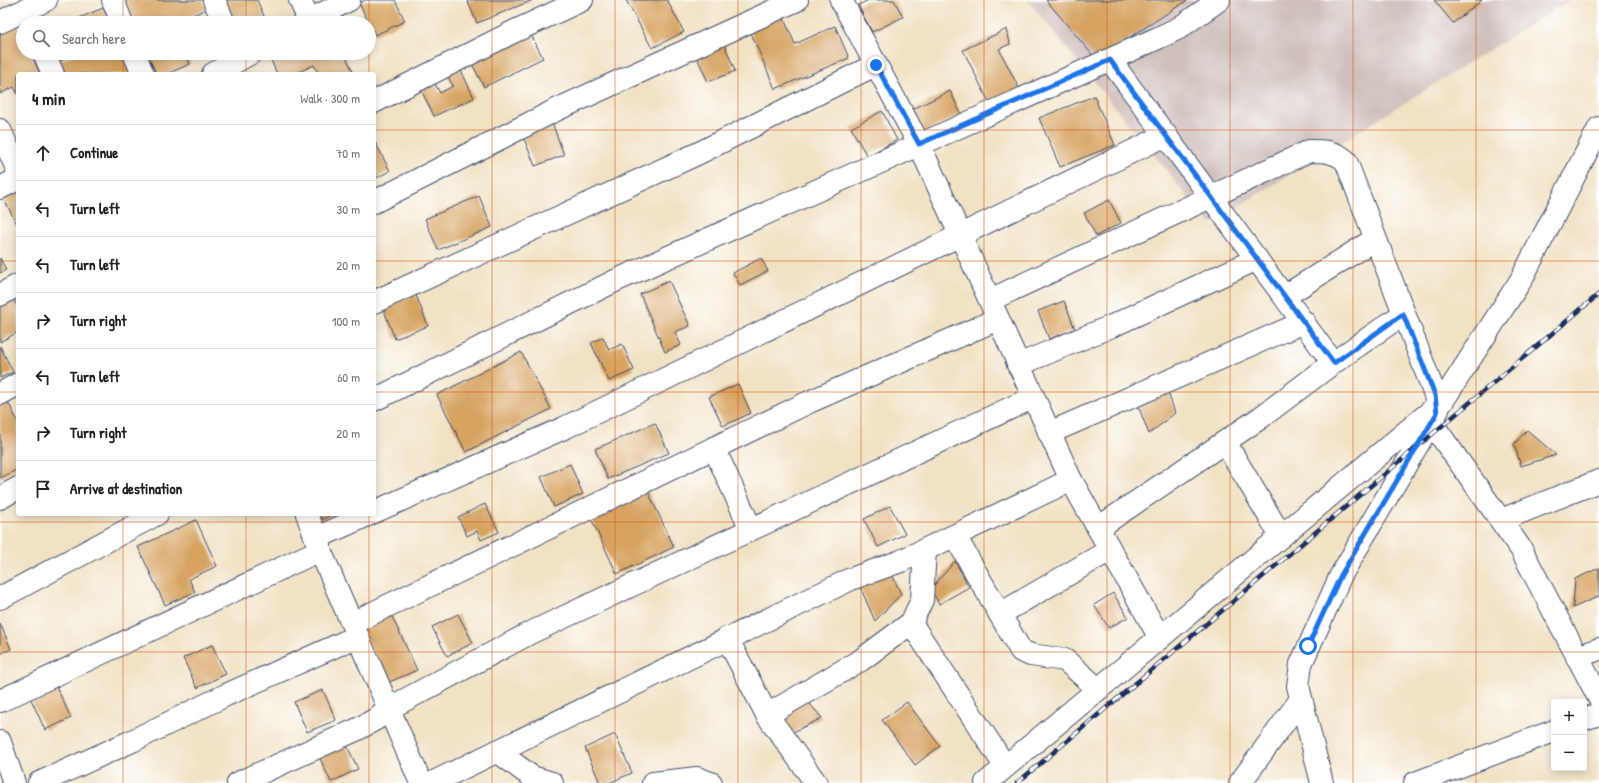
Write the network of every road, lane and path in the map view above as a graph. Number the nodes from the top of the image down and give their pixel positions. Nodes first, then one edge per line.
1 (46, 0) edge
2 (113, 0) edge
3 (214, 0) edge
4 (300, 0) edge
5 (349, 0) edge
6 (582, 0) edge
7 (797, 0) edge
8 (841, 0) edge
9 (1219, 0) edge
10 (27, 11) edge
11 (119, 16) edge
12 (221, 16) edge
13 (304, 16) edge
14 (318, 16) edge
15 (0, 22) edge
16 (47, 60) edge
17 (137, 60) edge
18 (234, 60) edge
19 (1110, 60) junction
20 (876, 65) junction
21 (52, 72) edge
22 (142, 72) edge
23 (216, 72) edge
24 (376, 101) edge
25 (1599, 128) edge
26 (0, 130) edge
27 (1166, 134) junction
28 (919, 144) junction
29 (16, 166) edge
30 (16, 180) edge
31 (0, 188) edge
32 (1212, 197) junction
33 (376, 201) edge
34 (961, 234) junction
35 (1375, 239) junction
36 (1257, 259) junction
37 (16, 286) edge
38 (0, 295) edge
39 (1284, 296) junction
40 (376, 301) edge
41 (994, 310) junction
42 (1403, 314) junction
43 (1304, 322) junction
44 (1334, 363) junction
45 (1018, 365) junction
46 (16, 385) edge
47 (0, 394) edge
48 (1032, 398) junction
49 (376, 399) edge
50 (1434, 414) junction
51 (1049, 433) junction
52 (1225, 442) junction
53 (714, 448) junction
54 (1071, 480) junction
55 (1599, 481) edge
56 (16, 489) edge
57 (0, 498) edge
58 (376, 511) edge
59 (153, 516) edge
60 (308, 516) edge
61 (366, 516) edge
62 (1501, 520) junction
63 (1098, 528) junction
64 (751, 529) junction
65 (955, 536) junction
66 (1281, 536) junction
67 (320, 550) junction
68 (925, 550) junction
69 (1110, 550) junction
70 (0, 598) edge
71 (1000, 614) junction
72 (912, 624) junction
73 (355, 629) junction
74 (727, 638) junction
75 (1160, 638) junction
76 (1599, 649) edge
77 (1578, 657) junction
78 (1098, 689) junction
79 (1599, 698) edge
80 (1301, 699) junction
81 (0, 701) edge
82 (388, 709) junction
83 (1599, 714) edge
84 (767, 715) junction
85 (1587, 718) edge
86 (1551, 732) edge
87 (0, 742) edge
88 (497, 751) junction
89 (1005, 766) junction
90 (14, 783) edge
91 (39, 783) edge
92 (238, 783) edge
93 (421, 783) edge
94 (432, 783) edge
95 (552, 783) edge
96 (653, 783) edge
97 (711, 783) edge
98 (816, 783) edge
99 (986, 783) edge
100 (1240, 783) edge
101 (1322, 783) edge
102 (1415, 783) edge

1 - 10 street
2 - 11 street
3 - 12 street
4 - 13 street
5 - 14 street
6 - 24 street
7 - 33 street
8 - 20 street
9 - 19 street
10 - 15 street
16 - 21 street
17 - 22 street
18 - 23 street
19 - 27 street
19 - 28 street
20 - 28 street
20 - 40 street
25 - 50 street
26 - 29 street
27 - 32 street
27 - 34 street
28 - 34 street
28 - 49 street
30 - 31 street
32 - 35 street
32 - 36 street
32 - 41 street
34 - 41 street
34 - 58 street
35 - 39 street
35 - 42 street
36 - 39 street
36 - 45 street
37 - 38 street
39 - 43 street
41 - 45 street
41 - 53 street
42 - 44 street
42 - 50 street
43 - 44 street
43 - 51 street
44 - 52 street
45 - 48 street
46 - 47 street
48 - 51 street
48 - 64 street
50 - 62 street
50 - 66 street
50 - 80 street
51 - 54 street
52 - 63 street
52 - 66 street
53 - 64 street
53 - 73 street
54 - 63 street
54 - 65 street
55 - 62 street
56 - 57 street
59 - 70 street
60 - 67 street
61 - 67 street
62 - 77 street
63 - 69 street
64 - 82 street
65 - 68 street
65 - 71 street
66 - 75 street
67 - 73 street
67 - 81 street
68 - 72 street
68 - 74 street
69 - 71 street
69 - 75 street
71 - 78 street
72 - 84 street
72 - 89 street
73 - 82 street
73 - 91 street
74 - 84 street
74 - 88 street
75 - 78 street
76 - 77 street
77 - 79 street
78 - 89 street
80 - 100 street
80 - 101 street
82 - 92 street
82 - 93 street
83 - 85 street
84 - 98 street
86 - 102 street
87 - 90 street
88 - 94 street
88 - 95 street
89 - 99 street
96 - 97 street

